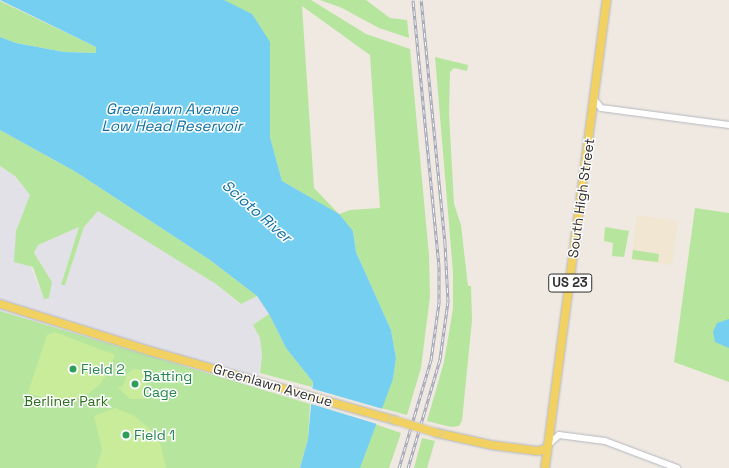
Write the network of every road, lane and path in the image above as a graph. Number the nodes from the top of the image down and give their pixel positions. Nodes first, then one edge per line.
1 (606, 0) edge
2 (594, 100) junction
3 (729, 125) edge
4 (0, 304) edge
5 (548, 446) junction
6 (545, 468) edge
7 (677, 468) edge

1 - 2 main road, South High Street / US 23
2 - 3 street
2 - 5 main road, South High Street / US 23
4 - 5 main road, Greenlawn Avenue, bridge
5 - 6 main road, South High Street / US 23
5 - 7 street

